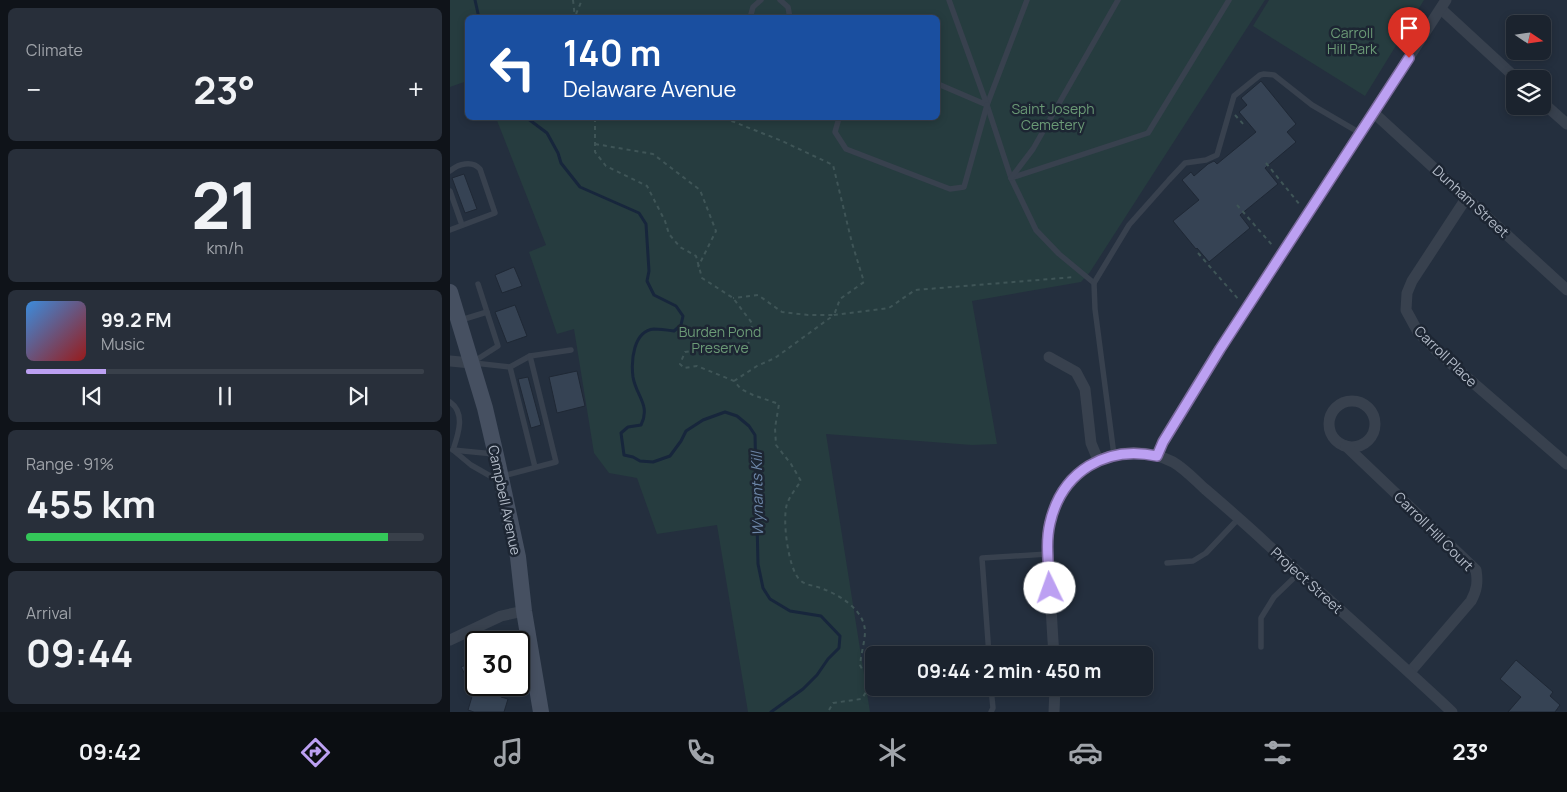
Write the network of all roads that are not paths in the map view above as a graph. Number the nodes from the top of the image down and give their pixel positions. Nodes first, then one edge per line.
1 (761, 0) edge
2 (780, 0) edge
3 (949, 0) edge
4 (1027, 0) edge
5 (1118, 0) edge
6 (1229, 0) edge
7 (1444, 4) edge
8 (751, 15) edge
9 (789, 15) edge
10 (1509, 70) edge
11 (940, 85) edge
12 (987, 105) junction
13 (1551, 110) edge
14 (1374, 112) junction
15 (838, 120) edge
16 (1567, 124) edge
17 (1360, 133) junction
18 (450, 171) edge
19 (1010, 178) junction
20 (450, 190) edge
21 (1467, 197) junction
22 (462, 225) junction
23 (450, 230) edge
24 (1094, 283) junction
25 (478, 284) dead end
26 (1567, 290) edge
27 (450, 292) edge
28 (487, 312) junction
29 (459, 321) junction
30 (571, 350) dead end
31 (530, 356) junction
32 (1049, 357) dead end
33 (450, 361) edge
34 (471, 363) junction
35 (510, 367) junction
36 (450, 402) edge
37 (1346, 446) junction
38 (452, 450) edge
39 (496, 454) junction
40 (1114, 455) junction
41 (1157, 456) junction
42 (1098, 460) junction
43 (1567, 464) edge
44 (535, 468) junction
45 (501, 480) junction
46 (1239, 518) junction
47 (1048, 554) junction
48 (1167, 563) dead end
49 (1299, 573) junction
50 (524, 611) junction
51 (450, 640) edge
52 (988, 646) edge
53 (1053, 646) edge
54 (1260, 647) dead end
55 (1410, 672) junction
56 (991, 696) edge
57 (1055, 696) edge
58 (541, 712) edge
59 (991, 712) edge
60 (1054, 712) edge
61 (1452, 712) edge

1 - 8 lane
2 - 9 lane
3 - 12 lane
4 - 12 lane
5 - 19 lane
6 - 19 lane
7 - 10 street
7 - 14 street
11 - 12 lane
12 - 15 lane
12 - 19 lane
13 - 16 street
14 - 17 street
14 - 21 street, Dunham Street
17 - 24 lane
17 - 41 street
18 - 22 lane
19 - 24 lane
20 - 22 lane
21 - 26 street, Dunham Street
21 - 43 street, Carroll Place
22 - 23 lane
24 - 40 lane
25 - 28 lane
27 - 29 street, Campbell Avenue
28 - 29 lane
28 - 34 lane
29 - 34 street, Campbell Avenue
30 - 31 lane
31 - 35 lane
31 - 44 lane
32 - 42 street
33 - 34 street
34 - 35 lane
34 - 39 street, Campbell Avenue
35 - 44 lane
36 - 38 lane
37 - 37 street, Carroll Hill Court
37 - 55 street, Carroll Hill Court
38 - 39 lane
38 - 45 lane
39 - 45 street, Campbell Avenue
40 - 41 street, Project Street
40 - 42 street, Project Street
41 - 46 street, Project Street
42 - 47 street, Project Street
44 - 45 lane
45 - 50 street, Campbell Avenue
46 - 48 lane
46 - 49 street, Project Street
47 - 52 lane
47 - 53 street, Project Street
49 - 54 lane
49 - 55 street, Project Street
50 - 51 street
50 - 58 street, Campbell Avenue
55 - 61 street, Project Street
56 - 59 lane
57 - 60 street

